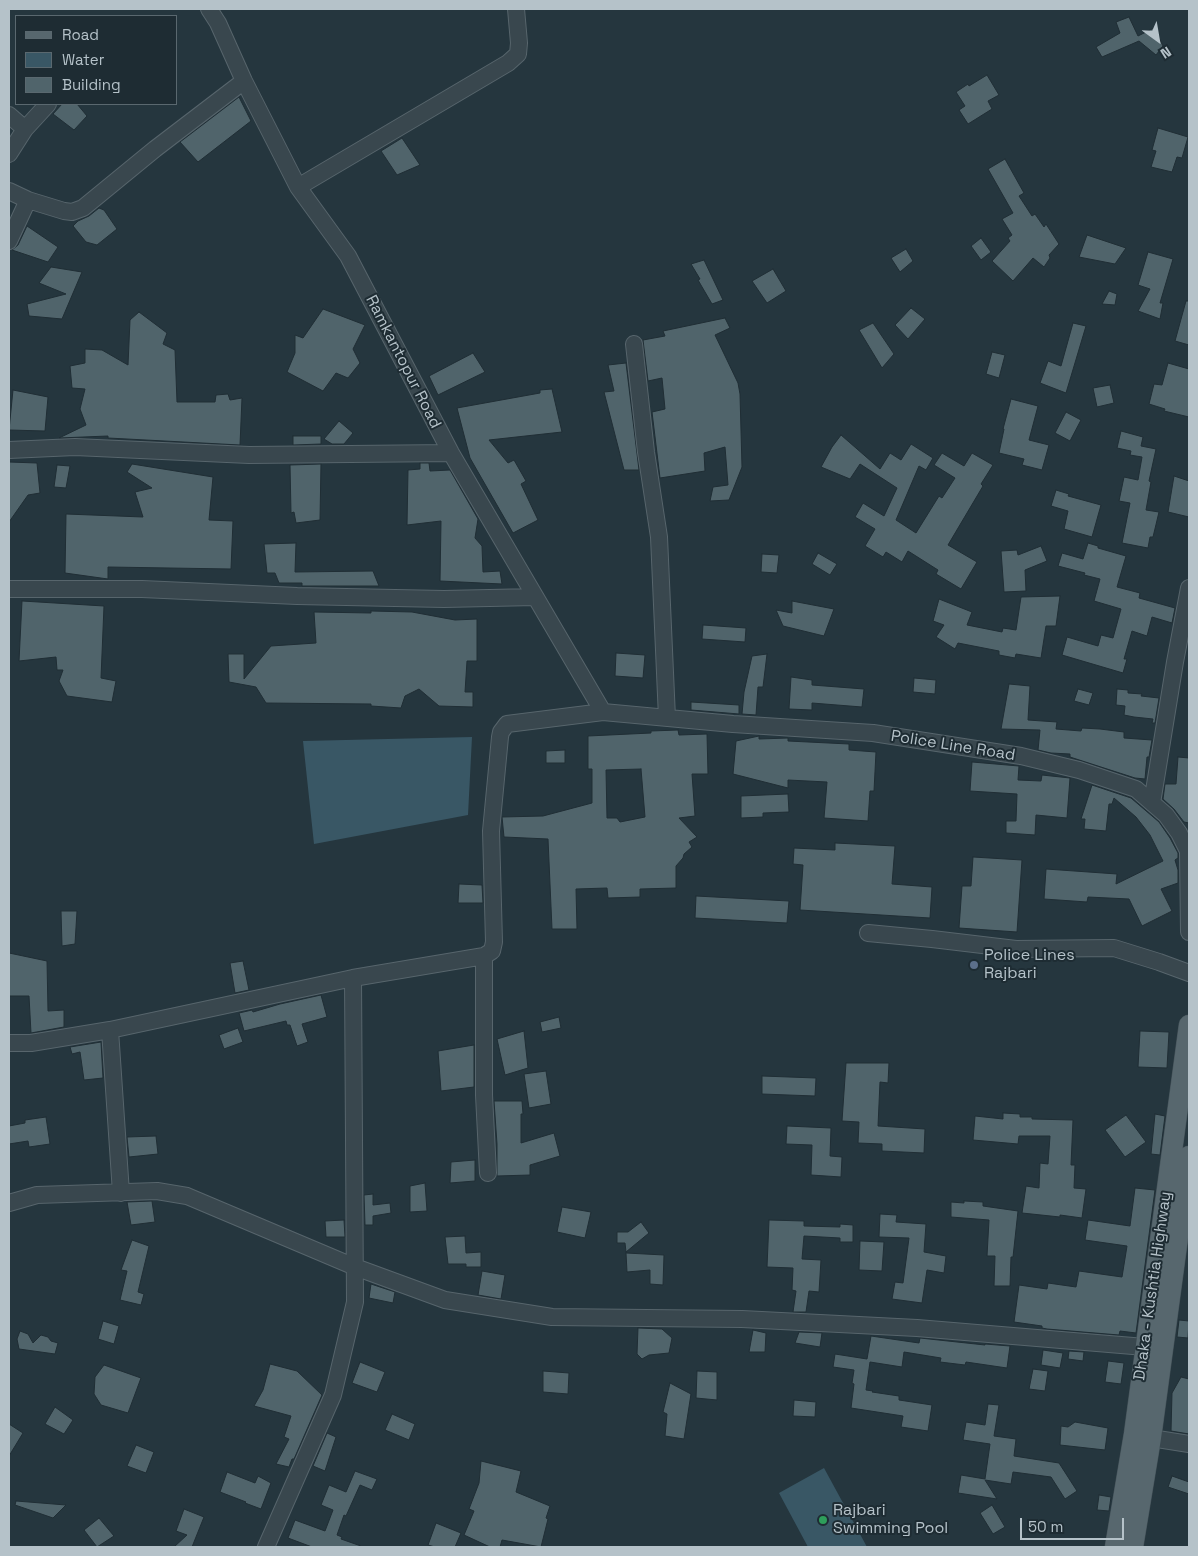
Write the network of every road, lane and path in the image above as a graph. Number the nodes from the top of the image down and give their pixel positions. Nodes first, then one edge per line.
1 (209, 9) edge
2 (516, 9) edge
3 (244, 81) junction
4 (47, 105) edge
5 (9, 115) edge
6 (25, 129) junction
7 (9, 154) edge
8 (298, 188) junction
9 (9, 191) edge
10 (28, 200) junction
11 (9, 241) edge
12 (634, 344) dead end
13 (9, 450) edge
14 (451, 453) junction
15 (1189, 588) edge
16 (9, 589) edge
17 (535, 598) junction
18 (603, 712) junction
19 (667, 718) junction
20 (1152, 803) junction
21 (1189, 932) edge
22 (868, 933) dead end
23 (484, 956) junction
24 (1189, 973) edge
25 (353, 978) junction
26 (1189, 1025) edge
27 (110, 1030) junction
28 (9, 1043) edge
29 (1189, 1156) edge
30 (488, 1173) dead end
31 (121, 1193) junction
32 (9, 1202) edge
33 (355, 1267) junction
34 (1145, 1347) junction
35 (1151, 1438) junction
36 (1189, 1444) edge
37 (266, 1547) edge
38 (1115, 1547) edge
39 (1133, 1547) edge

1 - 3 street, Ramkantopur Road
2 - 8 street
3 - 8 street, Ramkantopur Road
3 - 10 street
4 - 6 street
5 - 6 street
6 - 7 street
8 - 14 street, Ramkantopur Road
9 - 10 street
10 - 11 street
12 - 19 street
13 - 14 street
14 - 17 street, Ramkantopur Road
15 - 20 street
16 - 17 street
17 - 18 street, Ramkantopur Road
18 - 19 street, Police Line Road
18 - 23 street, Police Line Road
19 - 20 street, Police Line Road
20 - 21 street, Police Line Road
22 - 24 street
23 - 25 street
23 - 30 street
25 - 27 street
25 - 33 street
26 - 34 main road, Dhaka - Kushtia Highway
27 - 28 street
27 - 31 street
29 - 35 main road, Dhaka - Kushtia Highway
31 - 32 street
31 - 33 street
33 - 34 street
33 - 37 street
34 - 38 main road, Dhaka - Kushtia Highway
35 - 36 street
35 - 39 main road, Dhaka - Kushtia Highway

